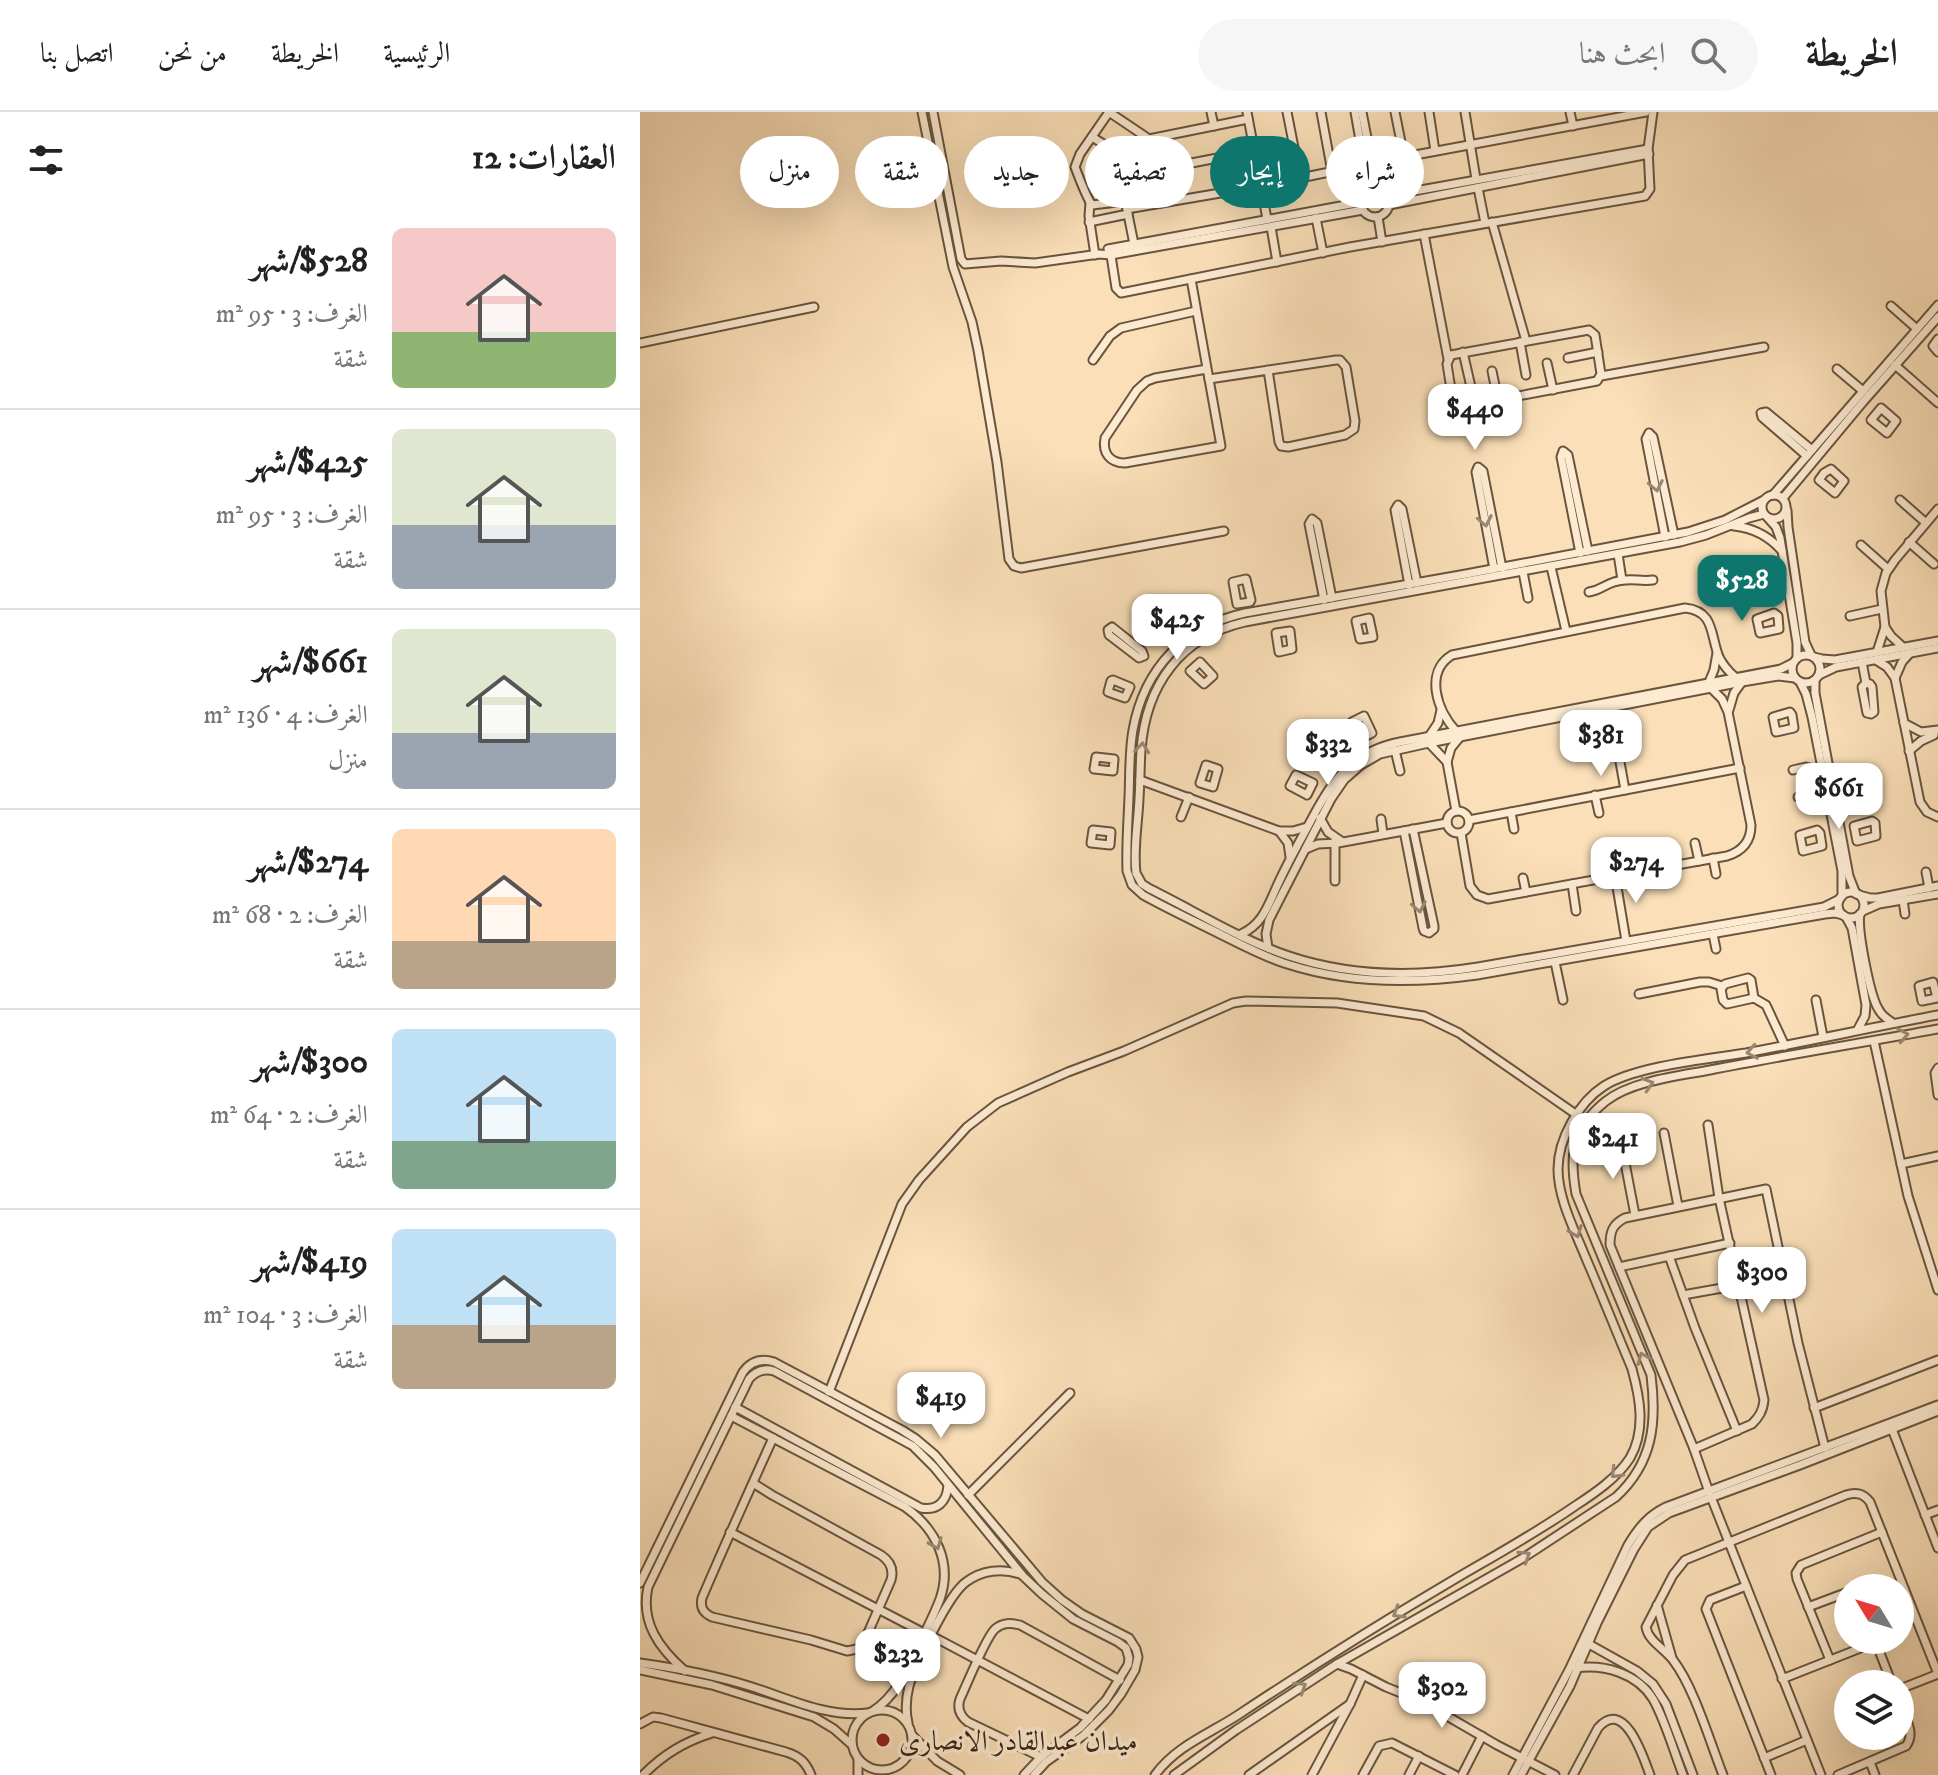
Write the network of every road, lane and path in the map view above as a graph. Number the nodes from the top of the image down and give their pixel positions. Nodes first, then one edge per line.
1 (922, 112) edge
2 (933, 112) edge
3 (1109, 112) edge
4 (1211, 112) edge
5 (1287, 112) edge
6 (1321, 112) edge
7 (1355, 112) edge
8 (1362, 112) edge
9 (1395, 112) edge
10 (1429, 112) edge
11 (1465, 112) edge
12 (1570, 112) edge
13 (1646, 112) edge
14 (1653, 112) edge
15 (1248, 116) edge
16 (1214, 126) junction
17 (1573, 126) junction
18 (1093, 136) edge
19 (1145, 136) edge
20 (1164, 136) edge
21 (1251, 136) edge
22 (1292, 136) edge
23 (1361, 136) edge
24 (1365, 136) edge
25 (1400, 136) edge
26 (1326, 139) edge
27 (1471, 144) junction
28 (1085, 147) edge
29 (1435, 151) junction
30 (1648, 151) junction
31 (1424, 153) edge
32 (1477, 184) junction
33 (1085, 191) edge
34 (1424, 194) edge
35 (1090, 208) edge
36 (1127, 208) joint
37 (1266, 208) edge
38 (1351, 208) edge
39 (1354, 208) edge
40 (1364, 208) edge
41 (1387, 208) edge
42 (1378, 217) junction
43 (1316, 218) junction
44 (1089, 222) junction
45 (1489, 222) junction
46 (1269, 223) junction
47 (1424, 234) junction
48 (1382, 242) junction
49 (1134, 244) junction
50 (1110, 252) junction
51 (1323, 253) junction
52 (1097, 254) junction
53 (961, 259) junction
54 (1277, 262) junction
55 (952, 263) junction
56 (1191, 279) junction
57 (1938, 305) edge
58 (1891, 306) dead end
59 (814, 307) dead end
60 (1196, 311) junction
61 (1938, 317) edge
62 (1917, 329) junction
63 (1927, 330) junction
64 (1938, 339) edge
65 (1523, 341) junction
66 (640, 343) edge
67 (1764, 347) dead end
68 (1463, 352) junction
69 (1598, 352) junction
70 (1938, 352) edge
71 (1568, 358) dead end
72 (1448, 359) junction
73 (1093, 360) dead end
74 (1547, 363) dead end
75 (1895, 365) junction
76 (1207, 369) junction
77 (1837, 369) dead end
78 (1268, 370) junction
79 (1492, 371) dead end
80 (1526, 375) dead end
81 (1601, 376) junction
82 (1209, 379) junction
83 (1471, 387) dead end
84 (1553, 390) junction
85 (1863, 391) junction
86 (1498, 400) junction
87 (1863, 402) junction
88 (1938, 403) edge
89 (1876, 413) dead end
90 (1775, 424) dead end
91 (1810, 456) junction
92 (1654, 459) dead end
93 (1824, 473) dead end
94 (1569, 478) dead end
95 (1773, 495) junction
96 (1484, 497) dead end
97 (1783, 498) junction
98 (1764, 500) junction
99 (1900, 500) dead end
100 (1938, 509) edge
101 (1787, 510) junction
102 (1766, 516) junction
103 (1926, 523) junction
104 (1732, 525) junction
105 (1224, 531) dead end
106 (1404, 536) dead end
107 (1664, 539) junction
108 (1909, 542) junction
109 (1861, 545) dead end
110 (1782, 551) junction
111 (1584, 552) junction
112 (1319, 554) dead end
113 (1618, 554) junction
114 (1934, 564) dead end
115 (1551, 567) junction
116 (1498, 568) junction
117 (1888, 569) junction
118 (1523, 572) junction
119 (1467, 578) junction
120 (1622, 580) junction
121 (1653, 580) dead end
122 (1413, 584) junction
123 (1589, 592) dead end
124 (1528, 598) dead end
125 (1328, 599) junction
126 (1360, 602) junction
127 (1243, 604) dead end
128 (1882, 609) junction
129 (1245, 613) junction
130 (1280, 616) junction
131 (1850, 616) dead end
132 (1363, 619) dead end
133 (1793, 619) junction
134 (1779, 622) dead end
135 (1885, 627) junction
136 (1283, 631) dead end
137 (1566, 631) junction
138 (1176, 633) dead end
139 (1938, 641) edge
140 (1182, 642) junction
141 (1938, 648) edge
142 (1906, 650) junction
143 (1717, 651) junction
144 (1183, 653) junction
145 (1144, 656) junction
146 (1813, 656) junction
147 (1876, 656) junction
148 (1795, 661) junction
149 (1862, 662) junction
150 (1836, 664) junction
151 (1195, 666) dead end
152 (1159, 673) junction
153 (1775, 673) junction
154 (1817, 678) junction
155 (1895, 678) junction
156 (1738, 680) junction
157 (1798, 680) junction
158 (1866, 683) dead end
159 (1710, 685) junction
160 (1128, 693) dead end
161 (1142, 698) junction
162 (1441, 708) junction
163 (1728, 712) junction
164 (1577, 715) junction
165 (1830, 718) dead end
166 (1816, 719) junction
167 (1793, 721) dead end
168 (1904, 723) junction
169 (1479, 730) junction
170 (1938, 732) edge
171 (1458, 734) junction
172 (1626, 736) dead end
173 (1365, 737) dead end
174 (1429, 739) junction
175 (1395, 750) junction
176 (1372, 751) junction
177 (1909, 751) junction
178 (1447, 762) junction
179 (1620, 762) dead end
180 (1114, 765) dead end
181 (1131, 766) junction
182 (1740, 768) junction
183 (1793, 770) dead end
184 (1400, 771) dead end
185 (1140, 780) junction
186 (1206, 785) dead end
187 (1310, 789) dead end
188 (1625, 790) junction
189 (1826, 791) junction
190 (1814, 794) junction
191 (1595, 795) junction
192 (1324, 796) junction
193 (1189, 797) junction
194 (1798, 797) dead end
195 (1201, 802) junction
196 (1456, 811) junction
197 (1511, 812) junction
198 (1599, 813) dead end
199 (1181, 817) dead end
200 (1938, 817) edge
201 (1320, 818) junction
202 (1381, 819) dead end
203 (1469, 820) junction
204 (1447, 823) junction
205 (1307, 827) junction
206 (1514, 829) dead end
207 (1409, 830) junction
208 (1279, 831) junction
209 (1461, 833) junction
210 (1854, 833) dead end
211 (1383, 834) junction
212 (1838, 835) junction
213 (1111, 838) dead end
214 (1821, 838) dead end
215 (1128, 840) junction
216 (1338, 841) junction
217 (1695, 843) dead end
218 (1304, 850) junction
219 (1290, 858) junction
220 (1713, 858) junction
221 (1607, 860) dead end
222 (1699, 861) junction
223 (1926, 872) dead end
224 (1716, 874) dead end
225 (1612, 876) junction
226 (1523, 878) dead end
227 (1335, 881) dead end
228 (1572, 884) junction
229 (1938, 886) edge
230 (1929, 888) junction
231 (1526, 892) junction
232 (1938, 894) edge
233 (1858, 895) junction
234 (1841, 898) junction
235 (1903, 900) junction
236 (1879, 901) junction
237 (1760, 907) dead end
238 (1576, 911) dead end
239 (1861, 913) junction
240 (1905, 914) dead end
241 (1844, 916) junction
242 (1762, 917) junction
243 (1266, 919) junction
244 (1675, 922) dead end
245 (1677, 932) junction
246 (1241, 934) junction
247 (1713, 934) junction
248 (1626, 941) junction
249 (1268, 948) junction
250 (1716, 949) dead end
251 (1537, 961) junction
252 (1555, 962) junction
253 (1722, 986) junction
254 (1639, 994) dead end
255 (1754, 998) junction
256 (1563, 1000) dead end
257 (1816, 1000) dead end
258 (1929, 1001) dead end
259 (1935, 1015) edge
260 (1893, 1023) junction
261 (1938, 1029) edge
262 (1857, 1030) junction
263 (1823, 1037) junction
264 (1874, 1041) junction
265 (1785, 1046) junction
266 (1938, 1068) edge
267 (1938, 1095) edge
268 (1577, 1115) junction
269 (1708, 1125) dead end
270 (1664, 1133) dead end
271 (1621, 1142) dead end
272 (1938, 1156) edge
273 (1901, 1164) junction
274 (1719, 1198) junction
275 (1678, 1206) junction
276 (1635, 1215) junction
277 (1730, 1243) junction
278 (1669, 1256) junction
279 (1619, 1267) junction
280 (1739, 1285) junction
281 (1938, 1290) edge
282 (1683, 1295) junction
283 (1645, 1331) junction
284 (1634, 1335) junction
285 (1620, 1341) junction
286 (1938, 1360) edge
287 (829, 1392) junction
288 (1070, 1393) dead end
289 (1938, 1405) edge
290 (735, 1407) junction
291 (1814, 1408) junction
292 (1938, 1411) edge
293 (731, 1416) junction
294 (1892, 1429) junction
295 (1737, 1431) junction
296 (773, 1438) junction
297 (1858, 1439) junction
298 (1825, 1448) junction
299 (1694, 1449) junction
300 (753, 1483) junction
301 (948, 1485) junction
302 (1710, 1494) junction
303 (968, 1495) junction
304 (1938, 1510) edge
305 (1925, 1515) junction
306 (730, 1532) junction
307 (1882, 1532) junction
308 (1728, 1543) junction
309 (1938, 1548) edge
310 (1023, 1576) junction
311 (1458, 1577) junction
312 (640, 1583) edge
313 (1746, 1586) junction
314 (1463, 1592) junction
315 (1432, 1593) junction
316 (1834, 1597) edge
317 (1657, 1605) junction
318 (1439, 1606) junction
319 (1808, 1607) junction
320 (878, 1610) junction
321 (928, 1634) junction
322 (1586, 1643) junction
323 (1844, 1654) edge
324 (1673, 1660) junction
325 (1830, 1660) junction
326 (978, 1661) junction
327 (1618, 1662) junction
328 (640, 1663) edge
329 (1337, 1664) junction
330 (1574, 1669) junction
331 (1614, 1670) junction
332 (685, 1671) junction
333 (640, 1672) edge
334 (1938, 1674) edge
335 (1363, 1675) junction
336 (1782, 1679) junction
337 (1120, 1680) junction
338 (1914, 1683) edge
339 (1350, 1704) junction
340 (870, 1712) junction
341 (1089, 1719) junction
342 (1230, 1720) junction
343 (908, 1723) junction
344 (640, 1724) edge
345 (1236, 1730) junction
346 (713, 1733) junction
347 (912, 1735) junction
348 (1482, 1736) junction
349 (1807, 1740) junction
350 (852, 1745) junction
351 (1897, 1750) edge
352 (1419, 1756) junction
353 (1041, 1757) junction
354 (1764, 1758) junction
355 (858, 1759) junction
356 (1526, 1759) junction
357 (1870, 1762) junction
358 (887, 1772) edge
359 (1253, 1773) edge
360 (643, 1775) edge
361 (811, 1775) edge
362 (858, 1775) edge
363 (960, 1775) edge
364 (1024, 1775) edge
365 (1034, 1775) edge
366 (1155, 1775) edge
367 (1174, 1775) edge
368 (1312, 1775) edge
369 (1363, 1775) edge
370 (1409, 1775) edge
371 (1455, 1775) edge
372 (1462, 1775) edge
373 (1513, 1775) edge
374 (1521, 1775) edge
375 (1555, 1775) edge
376 (1573, 1775) edge
377 (1650, 1775) edge
378 (1683, 1775) edge
379 (1693, 1775) edge
380 (1723, 1775) edge
381 (1771, 1775) edge
382 (1821, 1775) edge
383 (1838, 1775) edge
384 (1875, 1775) edge

1 - 55 street
2 - 53 street
3 - 18 street
3 - 19 street
4 - 16 street
5 - 22 street
6 - 26 street
7 - 23 street
8 - 24 street
9 - 25 street
10 - 29 street
11 - 27 street
12 - 17 street
13 - 17 street
14 - 30 street
15 - 16 street
15 - 21 street
16 - 20 street
17 - 27 street
27 - 29 street
27 - 32 street
28 - 33 street
29 - 31 street
30 - 32 street
30 - 45 street
32 - 34 street
32 - 45 street
35 - 44 street
36 - 44 street
36 - 49 street
37 - 46 street
38 - 46 street
39 - 43 street
40 - 42 street
41 - 42 street
42 - 48 street
43 - 46 street
43 - 51 street
44 - 52 street
45 - 47 street
45 - 65 street
46 - 49 street
46 - 50 street
46 - 54 street
47 - 48 street
47 - 72 street
48 - 51 street
49 - 50 street
50 - 52 street
50 - 56 street
51 - 54 street
52 - 53 street
53 - 55 street
54 - 56 street
55 - 105 street
56 - 60 street
57 - 62 street
58 - 62 street
59 - 66 street
60 - 73 street
60 - 76 street
61 - 63 street
62 - 85 street
63 - 64 street
63 - 75 street
64 - 70 street
65 - 68 street
65 - 69 street
65 - 80 street
67 - 81 street
68 - 72 street
68 - 83 street
69 - 71 street
69 - 81 street
72 - 86 street
74 - 84 street
75 - 87 street
75 - 88 street
76 - 82 street
76 - 82 street
77 - 85 street
78 - 78 street
78 - 82 street
79 - 86 street
81 - 84 street
84 - 86 street
85 - 91 street
87 - 89 street
87 - 91 street
90 - 91 street
91 - 93 street
91 - 95 street
91 - 97 street
92 - 107 street
94 - 111 street
95 - 97 street
95 - 98 street
96 - 116 street
97 - 101 street
98 - 102 street
98 - 107 street
99 - 103 street
100 - 103 street
101 - 102 street
101 - 146 street
102 - 104 street
102 - 110 street
103 - 108 street
104 - 107 street
104 - 110 street
106 - 122 street
107 - 111 street
107 - 113 street
108 - 114 street
108 - 117 street
109 - 117 street
110 - 133 street
111 - 116 street
112 - 125 street
113 - 115 street
113 - 120 street
115 - 118 street
115 - 137 street
116 - 119 street
117 - 128 street
118 - 119 street
118 - 124 street
119 - 122 street
119 - 126 street
120 - 121 street
120 - 123 street
122 - 125 street
125 - 129 street
126 - 130 street
126 - 132 street
127 - 129 street
128 - 131 street
128 - 135 street
129 - 140 street
130 - 136 street
130 - 144 street
133 - 134 street
133 - 148 street
135 - 142 street
135 - 147 street
137 - 143 street
137 - 162 street
138 - 140 street
139 - 142 street
140 - 152 street
141 - 142 street
142 - 147 street
142 - 155 street
143 - 156 street
143 - 159 street
144 - 151 street
144 - 152 street
145 - 145 street
145 - 152 street
146 - 148 street
146 - 150 street
146 - 154 street
147 - 149 street
147 - 150 street
147 - 155 street
148 - 153 street
148 - 157 street
149 - 150 street
149 - 158 street
150 - 154 street
152 - 161 street
185 -> 152 street
153 - 156 street
153 - 157 street
154 - 157 street
154 - 166 street
155 - 168 street
156 - 159 street
156 - 163 street
157 - 166 street
159 - 163 street
159 - 164 street
159 - 169 street
160 - 161 street
161 - 181 street
162 - 171 street
162 - 174 street
163 - 182 street
164 - 169 street
164 - 172 street
165 - 166 street
166 - 167 street
166 - 189 street
166 - 212 street
168 - 170 street
168 - 177 street
169 - 171 street
170 - 177 street
171 - 174 street
171 - 178 street
173 - 176 street
174 - 175 street
174 - 176 street
174 - 178 street
175 - 184 street
175 - 201 street
176 - 192 street
177 - 200 street
178 - 196 street
179 - 188 street
180 - 181 street
181 - 215 street
182 - 188 street
182 - 220 street
183 - 190 street
185 - 193 street
185 - 246 street
186 - 195 street
187 - 192 street
188 - 191 street
189 - 190 street
189 - 212 street
190 - 194 street
191 - 197 street
191 - 198 street
192 - 205 street
193 - 195 street
193 - 199 street
195 - 208 street
196 - 203 street
196 - 204 street
197 - 203 street
197 - 206 street
201 - 216 street
201 - 218 street
202 - 211 street
203 - 209 street
204 - 207 street
204 - 209 street
205 - 208 street
205 - 219 street
207 -> 207 street
207 - 211 street
208 - 219 street
209 - 231 street
210 - 212 street
211 - 216 street
212 - 214 street
212 - 233 street
212 - 234 street
213 - 215 street
215 - 251 street
216 - 218 street
216 - 227 street
217 - 222 street
218 - 243 street
219 - 243 street
220 - 222 street
220 - 224 street
221 - 225 street
222 - 225 street
223 - 230 street
225 - 228 street
225 - 248 street
226 - 231 street
228 - 231 street
228 - 238 street
229 - 230 street
230 - 236 street
232 - 235 street
233 - 234 street
233 - 236 street
233 - 239 street
234 - 241 street
234 - 242 street
235 - 236 street
235 - 240 street
236 - 239 street
237 - 242 street
239 - 241 street
239 - 260 street
241 - 247 street
241 - 262 street
242 - 245 street
243 - 246 street
243 - 249 street
244 - 245 street
245 - 248 street
246 - 249 street
247 - 250 street
247 - 252 street
248 - 251 street
249 - 251 street
251 - 252 street
252 - 256 street
253 - 254 street
253 - 255 street
253 - 255 street
255 - 265 street
257 - 263 street
258 - 259 street
259 - 260 street
260 - 262 street
264 -> 261 street
262 - 263 street
263 - 265 street
264 - 273 street
284 -> 264 street
265 -> 268 street
266 - 267 street
268 -> 285 street
268 - 287 street
269 - 274 street
270 - 275 street
271 - 276 street
272 - 273 street
273 - 281 street
274 - 275 street
274 - 277 street
274 - 291 street
275 - 276 street
276 - 279 street
277 - 278 street
277 - 280 street
278 - 279 street
278 - 282 street
279 - 283 street
280 - 282 street
280 - 295 street
282 - 295 street
283 - 284 street
283 - 299 street
284 - 285 street
314 -> 284 street
285 -> 311 street
286 - 291 street
287 - 303 street
287 - 312 street
288 - 303 street
289 - 297 street
290 - 293 street
290 - 301 street
290 - 301 street
291 - 298 street
292 - 294 street
293 - 296 street
293 - 332 street
294 - 297 street
294 - 305 street
295 - 299 street
296 - 300 street
296 -> 321 street
297 - 298 street
297 - 302 street
298 - 302 street
299 - 302 street
300 - 306 street
300 - 320 street
301 - 310 street
302 - 308 street
302 - 322 street
303 - 365 street
304 - 305 street
305 - 309 street
306 - 320 street
306 - 320 street
307 - 308 street
307 - 319 street
307 - 334 street
308 - 313 street
308 - 317 street
310 - 321 street
310 - 337 street
311 - 314 street
311 - 315 street
313 - 336 street
313 - 354 street
314 - 318 street
315 - 318 street
315 -> 342 street
316 - 319 street
317 - 324 street
317 - 324 street
318 - 329 street
319 - 325 street
320 - 321 street
321 - 326 street
321 - 340 street
321 - 343 street
322 - 327 street
322 - 330 street
323 - 325 street
324 - 380 street
325 - 336 street
326 - 337 street
326 - 341 street
326 - 353 street
327 - 331 street
327 - 379 street
328 - 332 street
329 - 335 street
345 -> 329 street
330 - 331 street
330 - 356 street
331 - 378 street
332 - 340 street
333 - 350 street
334 - 338 street
335 - 339 street
335 - 348 street
336 - 349 street
337 - 341 street
339 - 359 street
339 - 368 street
340 - 343 street
340 - 350 street
341 - 353 street
342 - 345 street
342 - 366 street
343 - 347 street
344 - 346 street
345 - 367 street
346 - 360 street
346 - 361 street
347 - 358 street
347 - 363 street
348 - 356 street
348 - 372 street
349 - 354 street
349 - 382 street
350 - 355 street
351 - 357 street
352 - 369 street
352 - 370 street
352 - 371 street
353 - 364 street
354 - 381 street
355 - 358 street
355 - 362 street
356 - 373 street
356 - 374 street
356 - 375 street
357 - 383 street
357 - 384 street
376 - 377 street

